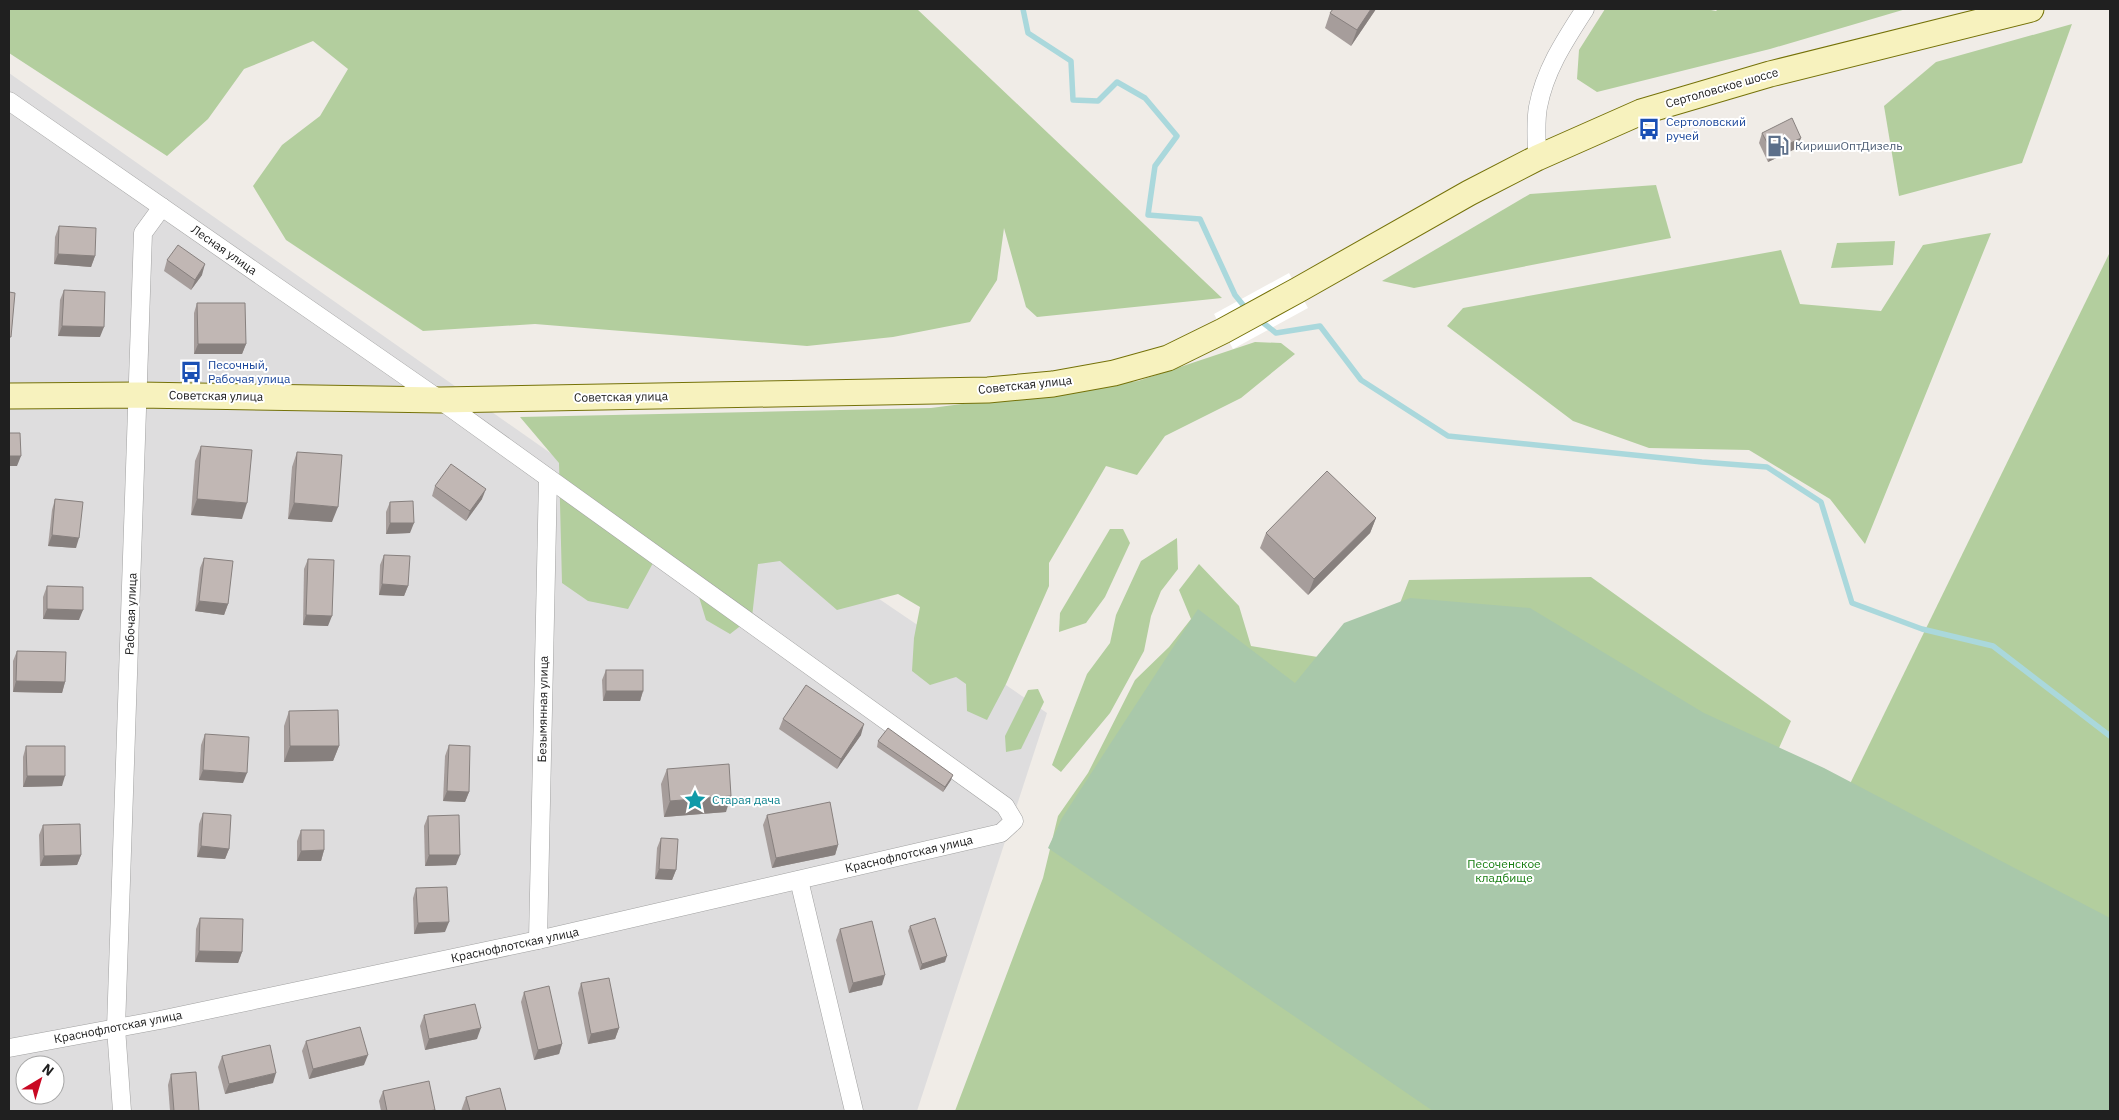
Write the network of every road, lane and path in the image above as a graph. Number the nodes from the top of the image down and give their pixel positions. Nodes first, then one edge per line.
1 (1585, 9) edge
2 (2031, 9) edge
3 (9, 101) edge
4 (1538, 158) junction
5 (162, 207) junction
6 (1298, 290) joint
7 (139, 395) junction
8 (9, 396) edge
9 (440, 400) junction
10 (548, 478) junction
11 (1014, 821) joint
12 (799, 880) junction
13 (538, 940) junction
14 (116, 1028) junction
15 (9, 1048) edge
16 (122, 1111) edge
17 (854, 1111) edge

1 - 4 street
2 - 4 main road, Сертоловское шоссе
3 - 5 street, Лесная улица
4 - 6 main road, Сертоловское шоссе
5 - 7 street, Рабочая улица
5 - 9 street, Лесная улица
6 - 9 main road, Советская улица
7 - 8 main road, Советская улица
7 - 9 main road, Советская улица
7 - 14 street, Рабочая улица
9 - 10 street, Лесная улица
10 - 11 street, Лесная улица
10 - 13 street, Безымянная улица
11 - 12 street, Краснофлотская улица
12 - 13 street, Краснофлотская улица
12 - 17 street
13 - 14 street, Краснофлотская улица
14 - 15 street, Краснофлотская улица
14 - 16 street, Рабочая улица

